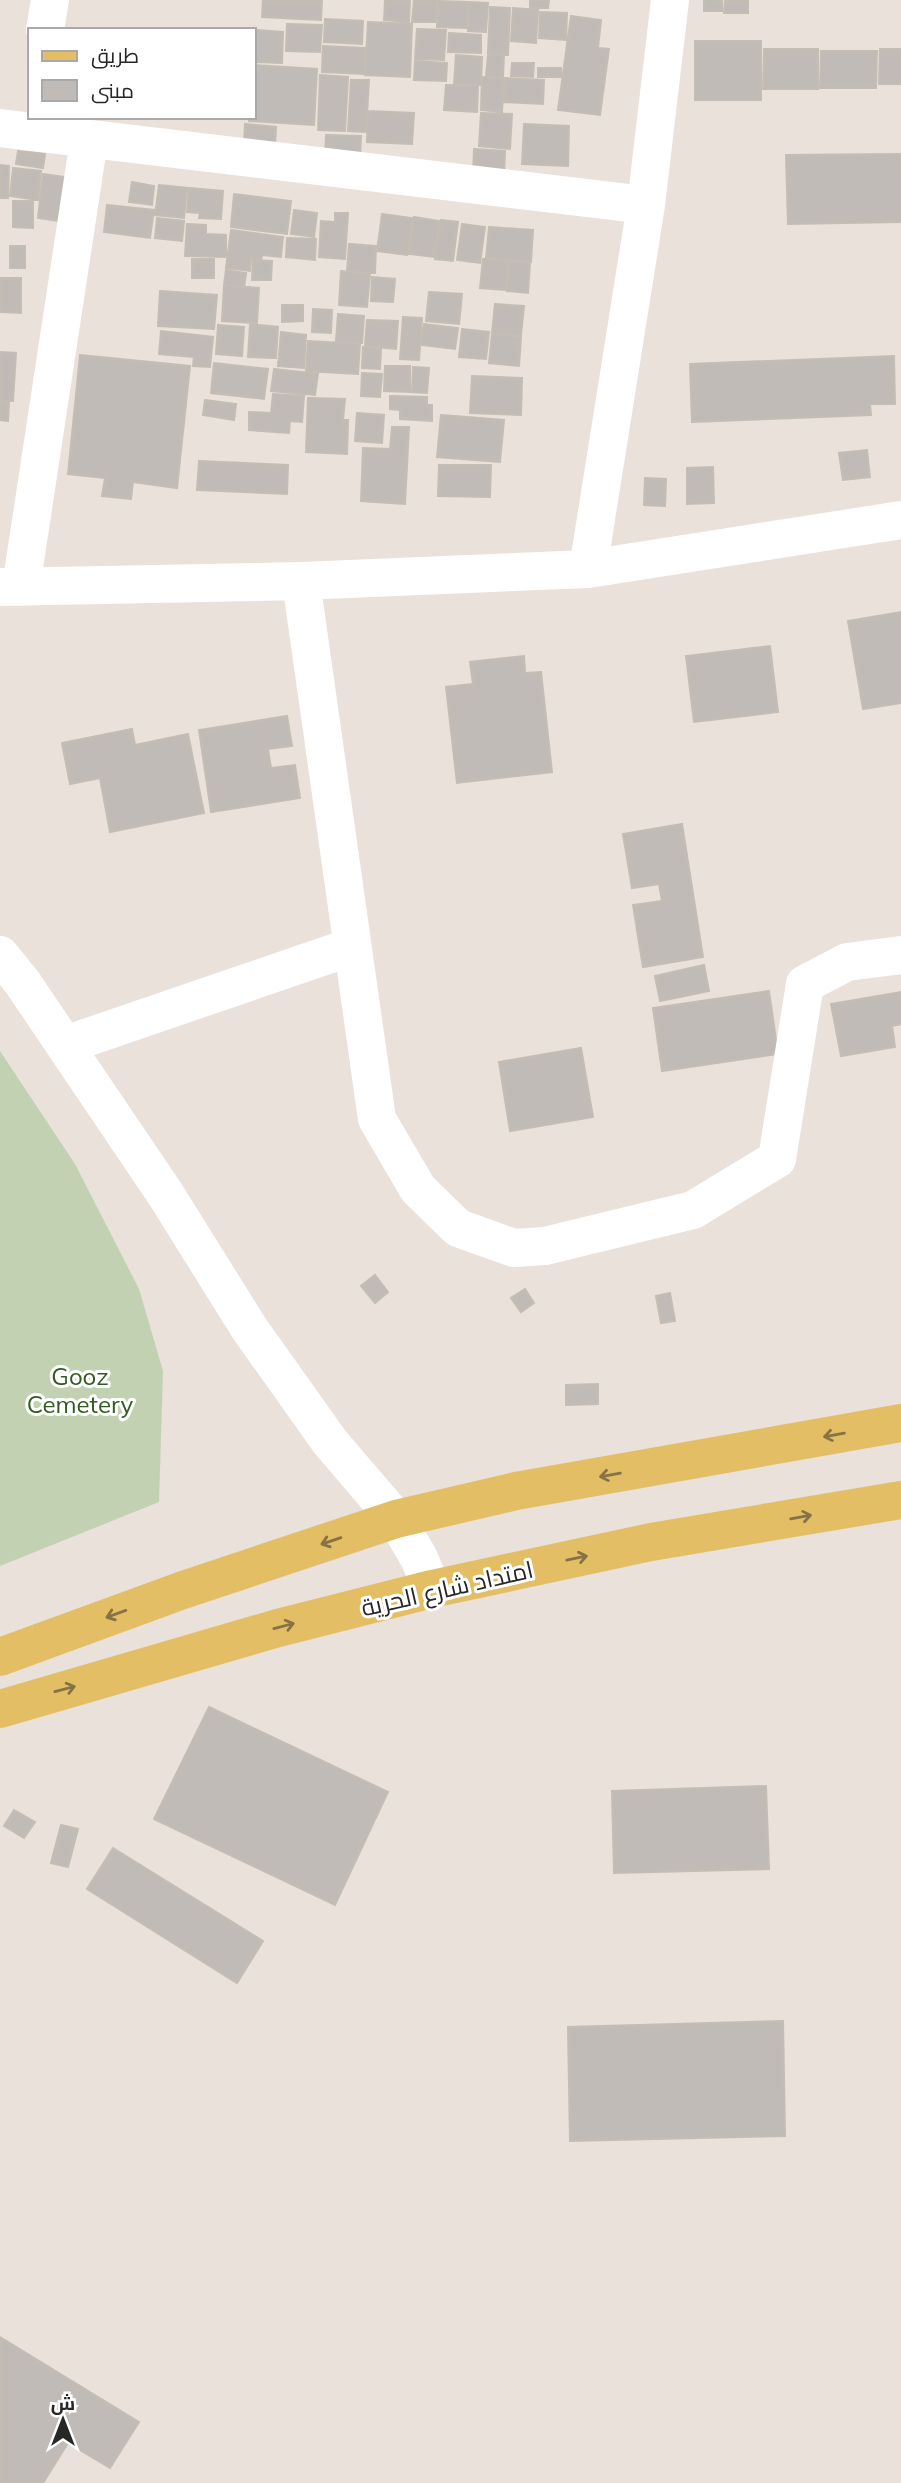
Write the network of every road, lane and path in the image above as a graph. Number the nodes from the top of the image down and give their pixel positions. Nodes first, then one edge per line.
1 (50, 0) edge
2 (670, 0) edge
3 (45, 28) edge
4 (19, 126) edge
5 (89, 140) junction
6 (646, 205) junction
7 (901, 520) edge
8 (588, 569) junction
9 (301, 581) junction
10 (10, 587) edge
11 (351, 947) junction
12 (901, 955) edge
13 (0, 956) edge
14 (65, 1045) junction
15 (901, 1423) edge
16 (901, 1500) edge
17 (396, 1520) junction
18 (432, 1589) junction
19 (0, 1657) edge
20 (0, 1709) edge

1 - 3 street
2 - 6 street
4 - 5 street
5 - 6 street
5 - 10 street
6 - 8 street
7 - 8 street
8 - 9 street
9 - 10 street
9 - 11 street
11 - 12 street
11 - 14 street
13 - 14 street
14 - 17 street
15 -> 17 main road
18 -> 16 main road, امتداد شارع الحرية
17 - 18 street
17 -> 19 main road
20 -> 18 main road, امتداد شارع الحرية

